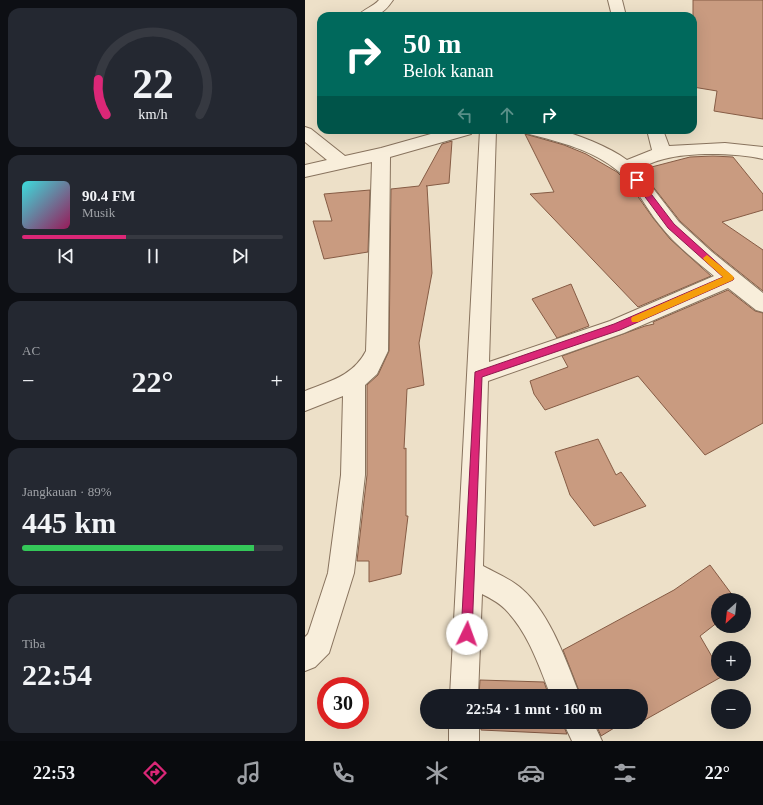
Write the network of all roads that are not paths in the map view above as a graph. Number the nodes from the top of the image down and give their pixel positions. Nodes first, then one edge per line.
1 (386, 0) edge
2 (615, 0) edge
3 (372, 12) edge
4 (618, 12) edge
5 (305, 133) edge
6 (451, 134) edge
7 (488, 134) edge
8 (548, 134) edge
9 (656, 134) edge
10 (662, 153) junction
11 (763, 153) edge
12 (381, 154) junction
13 (341, 162) junction
14 (625, 167) junction
15 (305, 171) edge
16 (730, 278) junction
17 (763, 304) edge
18 (478, 375) junction
19 (355, 381) junction
20 (305, 401) edge
21 (469, 573) junction
22 (305, 657) edge
23 (464, 689) edge
24 (563, 689) edge
25 (464, 729) edge
26 (582, 729) edge
27 (464, 741) edge
28 (587, 741) edge

1 - 3 street
2 - 4 street
5 - 13 street
6 - 12 street
7 - 18 street
8 - 14 street
9 - 10 street
10 - 11 street
10 - 14 street
12 - 13 street
12 - 19 street
13 - 15 street
14 - 16 street
16 - 17 street
16 - 18 street
18 - 21 street
19 - 20 street
19 - 22 street
21 - 23 street
21 - 24 street
25 - 27 street
26 - 28 street

